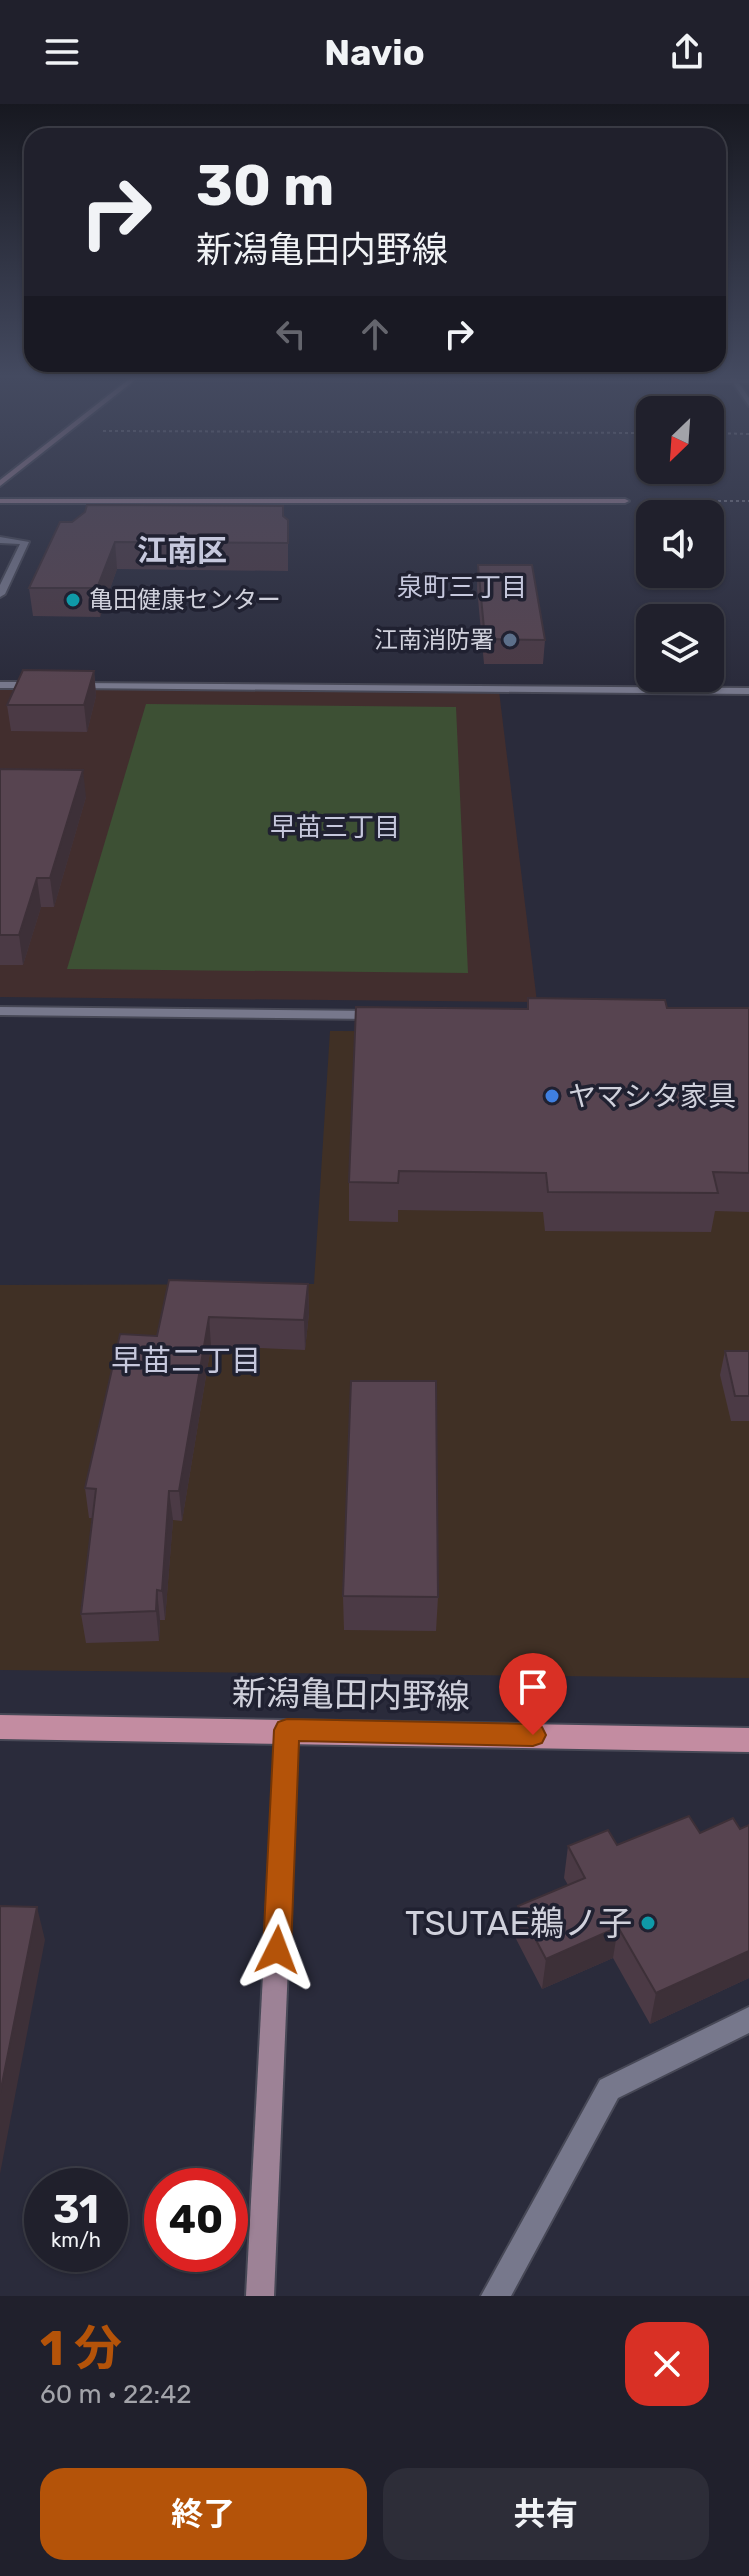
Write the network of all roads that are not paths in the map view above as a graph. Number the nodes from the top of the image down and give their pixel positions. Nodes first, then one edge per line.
1 (0, 501) edge
2 (625, 501) road end
3 (0, 540) edge
4 (0, 594) edge
5 (0, 685) edge
6 (48, 685) edge
7 (64, 686) edge
8 (749, 691) edge
9 (0, 1011) edge
10 (398, 1015) edge
11 (0, 1727) edge
12 (287, 1730) junction
13 (749, 1740) edge
14 (749, 2020) edge
15 (260, 2296) edge
16 (495, 2296) edge

1 - 2 street
3 - 4 street
5 - 6 street
7 - 8 street
9 - 10 street
11 - 12 main road, 新潟亀田内野線
12 - 13 main road, 新潟亀田内野線
12 - 15 street
14 - 16 street

